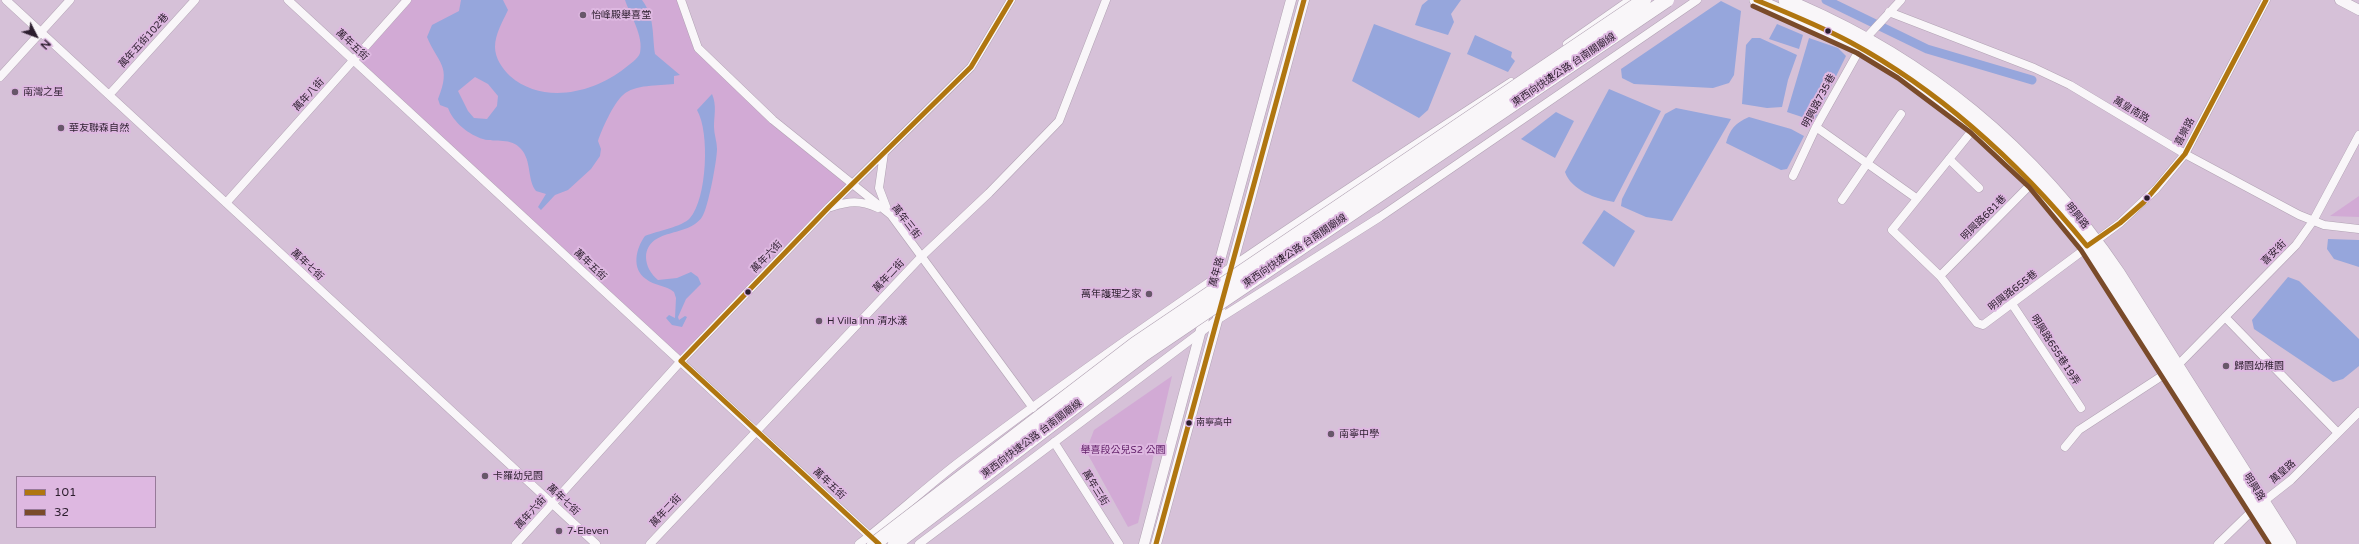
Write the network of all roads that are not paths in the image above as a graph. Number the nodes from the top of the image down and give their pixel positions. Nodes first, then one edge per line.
1 (6, 0) edge
2 (70, 0) edge
3 (195, 0) edge
4 (288, 0) edge
5 (408, 0) edge
6 (681, 0) edge
7 (1011, 0) edge
8 (1106, 0) edge
9 (1291, 0) edge
10 (1304, 0) edge
11 (1630, 0) edge
12 (1644, 0) edge
13 (1667, 0) edge
14 (1697, 0) edge
15 (1756, 0) edge
16 (1785, 0) edge
17 (1900, 0) edge
18 (2266, 0) edge
19 (2340, 0) edge
20 (2359, 10) edge
21 (1889, 12) junction
22 (41, 32) junction
23 (1864, 41) junction
24 (354, 60) junction
25 (0, 77) edge
26 (109, 95) junction
27 (1901, 114) dead end
28 (1816, 127) junction
29 (1975, 127) junction
30 (2359, 135) edge
31 (885, 152) junction
32 (2185, 154) junction
33 (1949, 159) junction
34 (1866, 164) junction
35 (1793, 176) dead end
36 (2038, 178) junction
37 (852, 184) junction
38 (1979, 188) dead end
39 (1916, 198) junction
40 (1842, 200) dead end
41 (226, 203) junction
42 (829, 207) junction
43 (891, 215) junction
44 (2313, 221) junction
45 (2359, 229) edge
46 (2092, 243) junction
47 (921, 257) junction
48 (1233, 265) junction
49 (1217, 275) junction
50 (1940, 276) junction
51 (2012, 304) junction
52 (2225, 317) junction
53 (1217, 320) junction
54 (1200, 334) junction
55 (681, 360) junction
56 (2173, 369) junction
57 (1033, 408) junction
58 (2081, 408) dead end
59 (2359, 412) edge
60 (756, 430) junction
61 (2338, 433) junction
62 (1054, 442) junction
63 (2065, 447) dead end
64 (553, 504) junction
65 (2259, 505) junction
66 (872, 540) edge
67 (516, 544) edge
68 (596, 544) edge
69 (650, 544) edge
70 (860, 544) edge
71 (879, 544) edge
72 (895, 544) edge
73 (919, 544) edge
74 (1119, 544) edge
75 (1144, 544) edge
76 (1156, 544) edge
77 (2218, 544) edge
78 (2277, 544) edge
79 (2290, 544) edge

1 - 22 street, 萬年七街
2 - 22 street
3 - 26 street, 萬年五街102巷
4 - 24 street, 萬年五街
5 - 24 street, 萬年八街
6 - 37 street, 萬年三街
7 - 31 street, 萬年六街
8 - 47 street, 萬年二街
9 - 49 street, 萬年路
10 - 48 street, 萬年路
11 - 48 street
12 - 66 highway, 東西向快速公路 台南關廟線, bridge
13 - 72 highway, 東西向快速公路 台南關廟線, bridge
14 - 53 street
15 - 23 main road, 明興路
16 - 23 main road, 明興路
17 - 21 street, 明興路735巷
18 - 32 street, 喜樂路
19 - 20 street
21 - 23 street, 明興路735巷
21 - 32 street, 萬皇南路
22 - 25 street
22 - 26 street, 萬年七街
23 - 28 street, 明興路735巷
23 - 29 main road, 明興路
23 - 36 main road, 明興路
24 - 41 street, 萬年八街
24 - 55 street, 萬年五街
26 - 41 street, 萬年七街
27 - 34 street
28 - 34 street
28 - 35 street, 明興路735巷
29 - 33 street
29 - 36 main road, 明興路
30 - 44 street, 喜安街
31 - 37 street, 萬年六街
31 - 43 street
32 - 44 street, 萬皇南路
32 - 46 street, 喜樂路
33 - 38 street
33 - 39 street
34 - 39 street
34 - 40 street
36 - 46 main road, 明興路
36 - 50 street, 明興路681巷
37 - 42 street, 萬年六街
37 - 43 street, 萬年三街
39 - 50 street
41 - 64 street, 萬年七街
42 - 43 street
42 - 55 street, 萬年六街
43 - 47 street, 萬年三街
44 - 45 street, 萬皇南路
44 - 52 street, 喜安街
46 - 51 street, 明興路655巷
46 - 56 main road, 明興路
47 - 57 street, 萬年三街
47 - 60 street, 萬年二街
48 - 49 street
48 - 53 street, 萬年路
49 - 54 street, 萬年路
49 - 57 street
50 - 51 street, 明興路655巷
51 - 58 street, 明興路655巷19弄
52 - 56 street, 喜安街
52 - 61 street
53 - 54 street
53 - 76 street, 萬年路
54 - 62 street
54 - 75 street, 萬年路
55 - 60 street, 萬年五街
55 - 64 street, 萬年六街
56 - 63 street, 喜安街
56 - 65 main road, 明興路
57 - 66 street
59 - 61 street, 萬皇路
60 - 66 street, 萬年五街
60 - 69 street, 萬年二街
61 - 65 street, 萬皇路
62 - 73 street
62 - 74 street, 萬年三街
64 - 67 street, 萬年六街
64 - 68 street, 萬年七街
65 - 77 street, 萬皇路
65 - 78 main road, 明興路
65 - 79 main road, 明興路
66 - 70 street
66 - 71 street, 萬年五街

